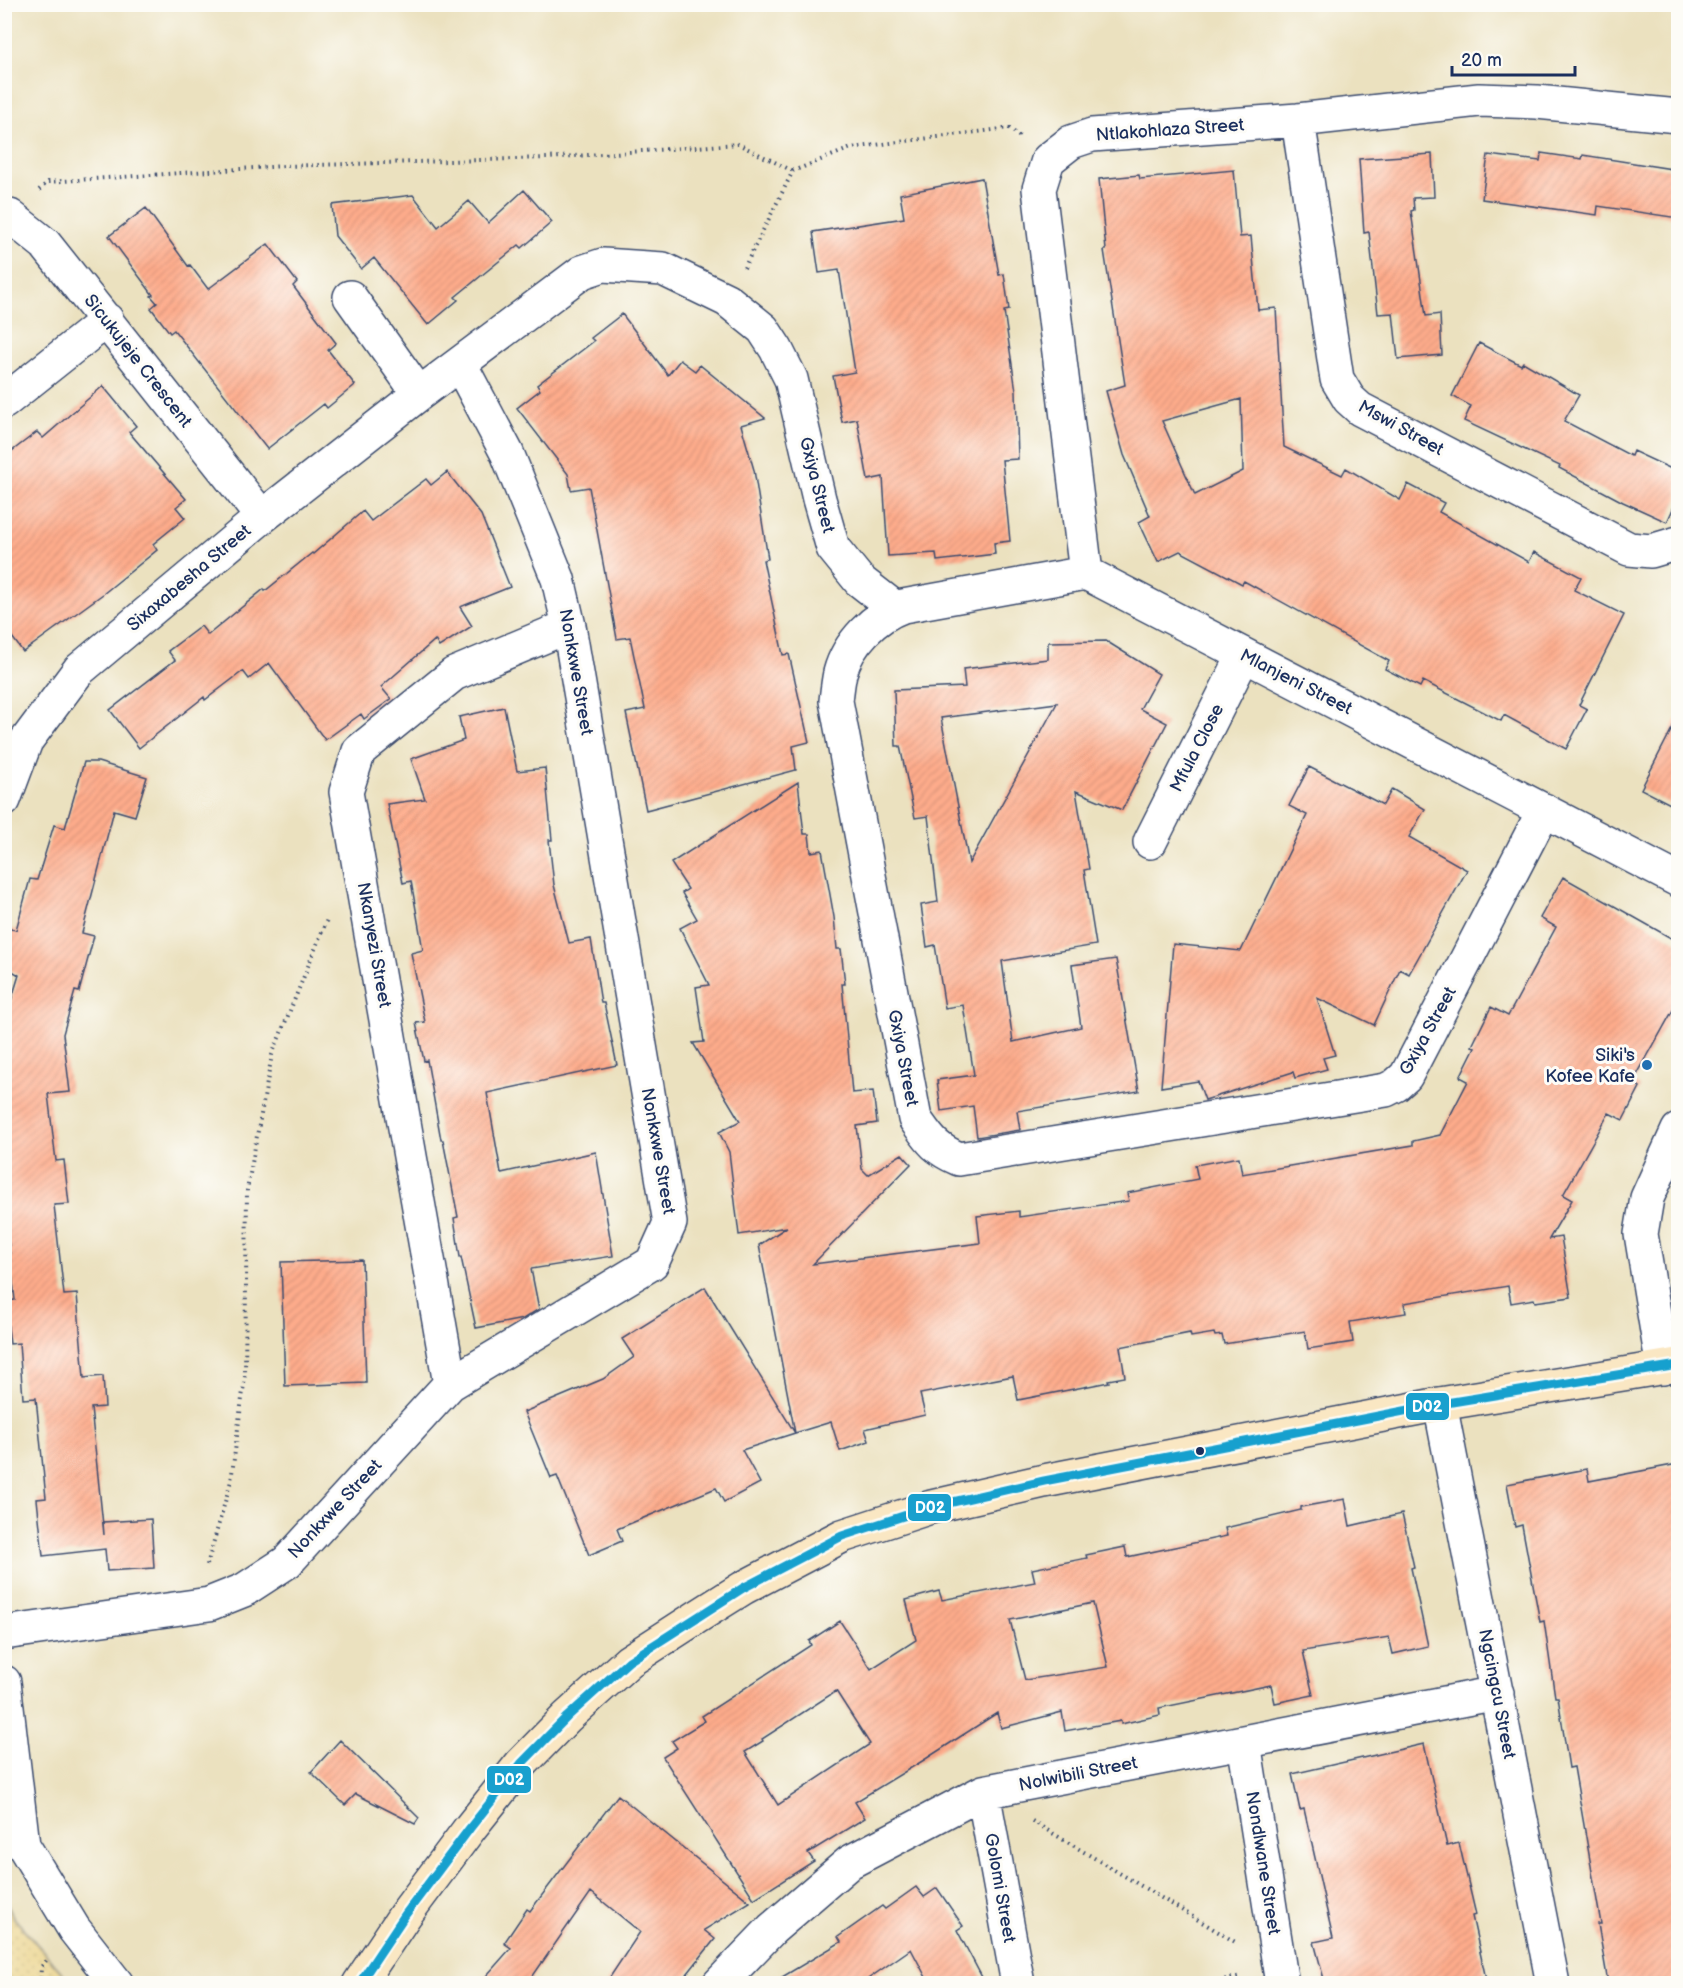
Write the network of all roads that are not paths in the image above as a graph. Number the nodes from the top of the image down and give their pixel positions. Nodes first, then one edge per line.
1 (1678, 116) edge
2 (1298, 120) junction
3 (7, 216) edge
4 (350, 297) dead end
5 (727, 300) joint
6 (107, 321) junction
7 (460, 364) junction
8 (419, 394) junction
9 (4, 402) edge
10 (262, 517) junction
11 (1678, 543) edge
12 (1086, 573) junction
13 (895, 608) junction
14 (569, 626) junction
15 (1244, 655) junction
16 (4, 800) edge
17 (1544, 810) junction
18 (1150, 842) dead end
19 (1678, 880) edge
20 (1678, 1130) edge
21 (1671, 1367) edge
22 (450, 1384) junction
23 (1440, 1404) junction
24 (4, 1633) edge
25 (4, 1682) edge
26 (1497, 1693) junction
27 (1244, 1742) junction
28 (983, 1792) junction
29 (1281, 1976) edge
30 (117, 1983) edge
31 (359, 1983) edge
32 (718, 1983) edge
33 (1018, 1983) edge
34 (1553, 1983) edge

1 - 2 street, Ntlakohlaza Street
2 - 11 street, Mswi Street
2 - 12 street, Ntlakohlaza Street
3 - 6 street, Sicukujeje Crescent
4 - 8 street
5 - 7 street, Sixaxabesha Street
5 - 13 street, Gxiya Street
6 - 9 street
6 - 10 street, Sicukujeje Crescent
7 - 8 street, Sixaxabesha Street
7 - 14 street, Nonkxwe Street
8 - 10 street, Sixaxabesha Street
10 - 16 street, Sixaxabesha Street
12 - 13 street
12 - 15 street, Mlanjeni Street
13 - 17 street, Gxiya Street
14 - 22 street, Nonkxwe Street
14 - 22 street, Nkanyezi Street
15 - 17 street, Mlanjeni Street
15 - 18 street, Mfula Close
17 - 19 street, Mlanjeni Street
20 - 21 street
21 - 23 street
22 - 24 street, Nonkxwe Street
23 - 26 street, Ngcingcu Street
23 - 31 street
25 - 30 street
26 - 27 street, Nolwibili Street
26 - 34 street, Ngcingcu Street
27 - 28 street, Nolwibili Street
27 - 29 street, Nondlwane Street
28 - 32 street, Nolwibili Street
28 - 33 street, Golomi Street

